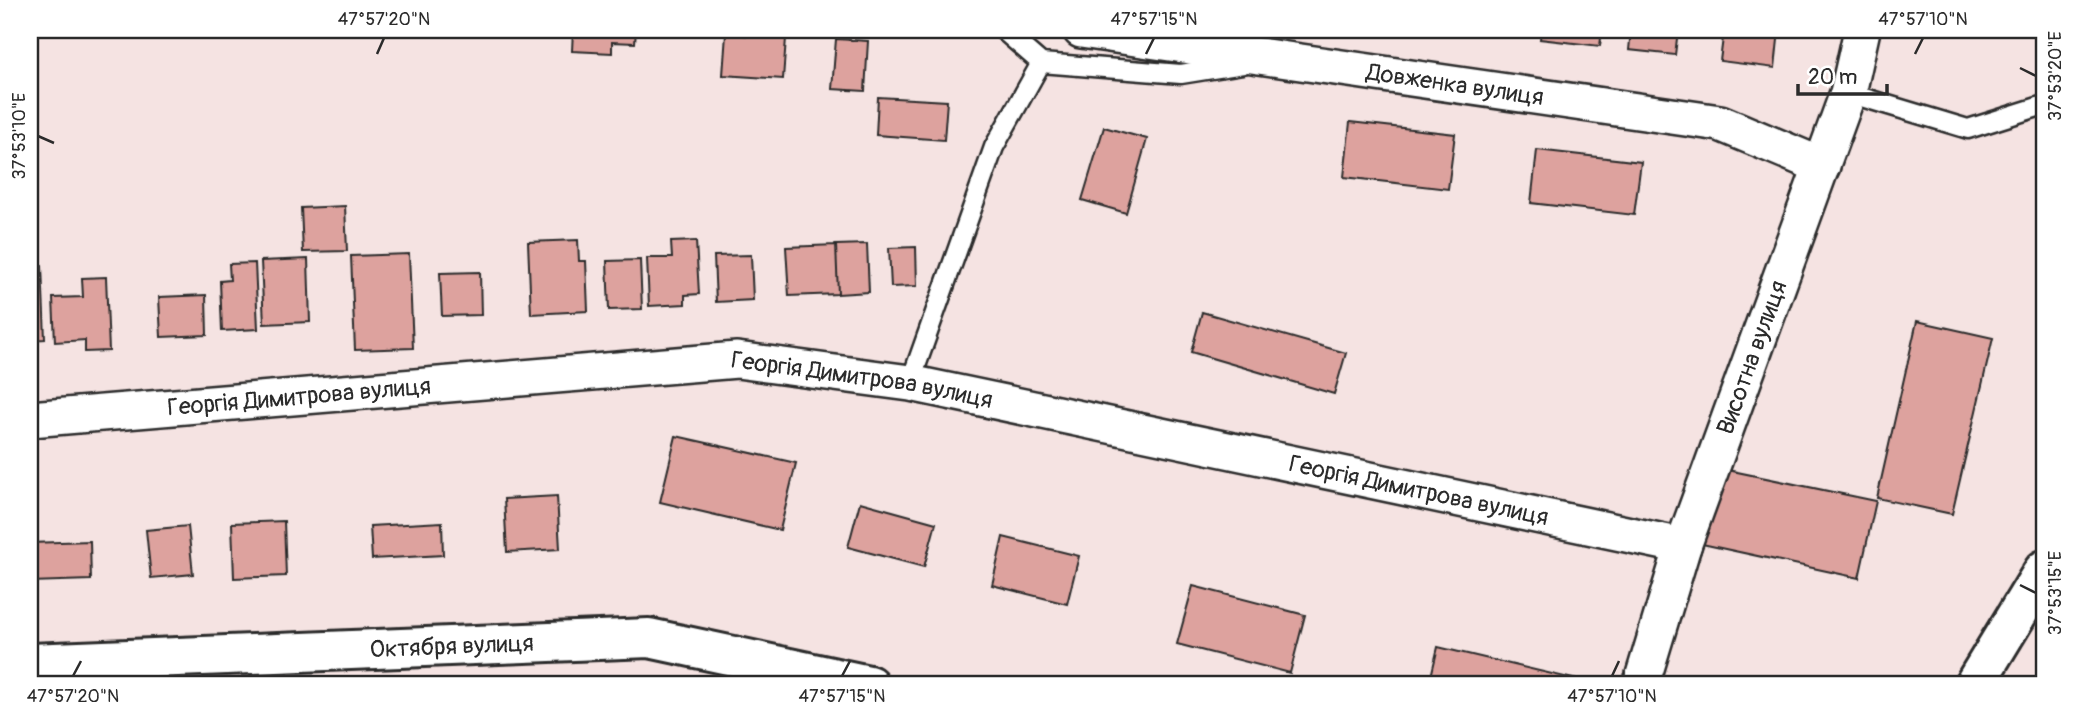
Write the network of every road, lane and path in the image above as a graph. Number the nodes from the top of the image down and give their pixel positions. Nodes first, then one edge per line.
1 (1003, 30) edge
2 (1081, 30) edge
3 (1862, 30) edge
4 (1282, 57) junction
5 (1041, 63) junction
6 (1848, 93) junction
7 (2044, 105) edge
8 (1822, 166) junction
9 (911, 383) junction
10 (30, 419) edge
11 (1683, 547) junction
12 (2044, 570) edge
13 (30, 663) edge
14 (869, 685) edge
15 (1641, 685) edge
16 (1973, 685) edge

1 - 5 lane
2 - 4 street, Довженка вулиця
3 - 6 street, Висотна вулиця
4 - 5 lane
4 - 8 street, Довженка вулиця
5 - 9 lane
6 - 7 lane
6 - 8 street, Висотна вулиця
8 - 11 street, Висотна вулиця
9 - 10 street, Георгія Димитрова вулиця
9 - 11 street, Георгія Димитрова вулиця
11 - 15 street, Висотна вулиця
12 - 16 street
13 - 14 street, Октября вулиця

